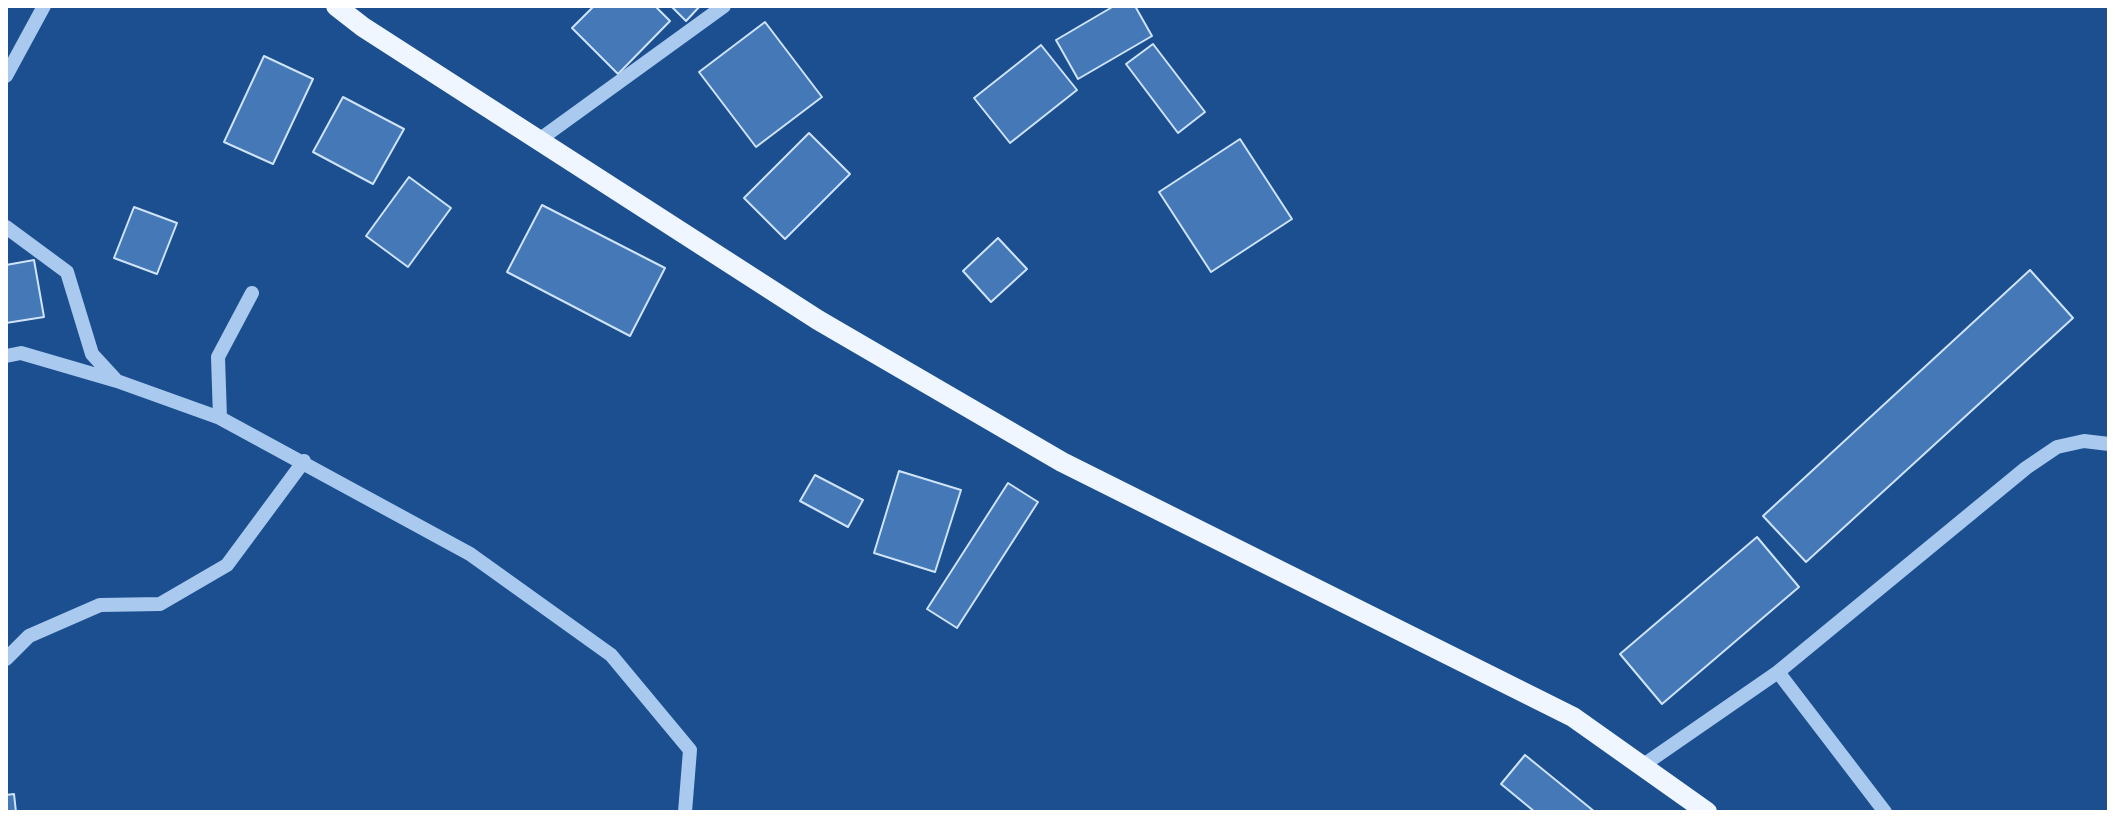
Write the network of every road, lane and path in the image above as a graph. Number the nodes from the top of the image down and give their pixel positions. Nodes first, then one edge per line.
1 (44, 6) edge
2 (336, 6) edge
3 (724, 6) edge
4 (6, 76) edge
5 (539, 140) junction
6 (6, 227) edge
7 (252, 293) dead end
8 (6, 356) edge
9 (117, 381) junction
10 (220, 418) junction
11 (2109, 444) edge
12 (304, 461) junction
13 (6, 659) edge
14 (1778, 672) junction
15 (1642, 766) junction
16 (685, 812) edge
17 (1707, 812) edge
18 (1885, 812) edge

1 - 4 street
2 - 5 main road
3 - 5 street
5 - 15 main road
6 - 9 street
7 - 10 street
8 - 9 street
9 - 10 street
10 - 12 street
11 - 14 street
12 - 13 street
12 - 16 street
14 - 15 street
14 - 18 street
15 - 17 main road

